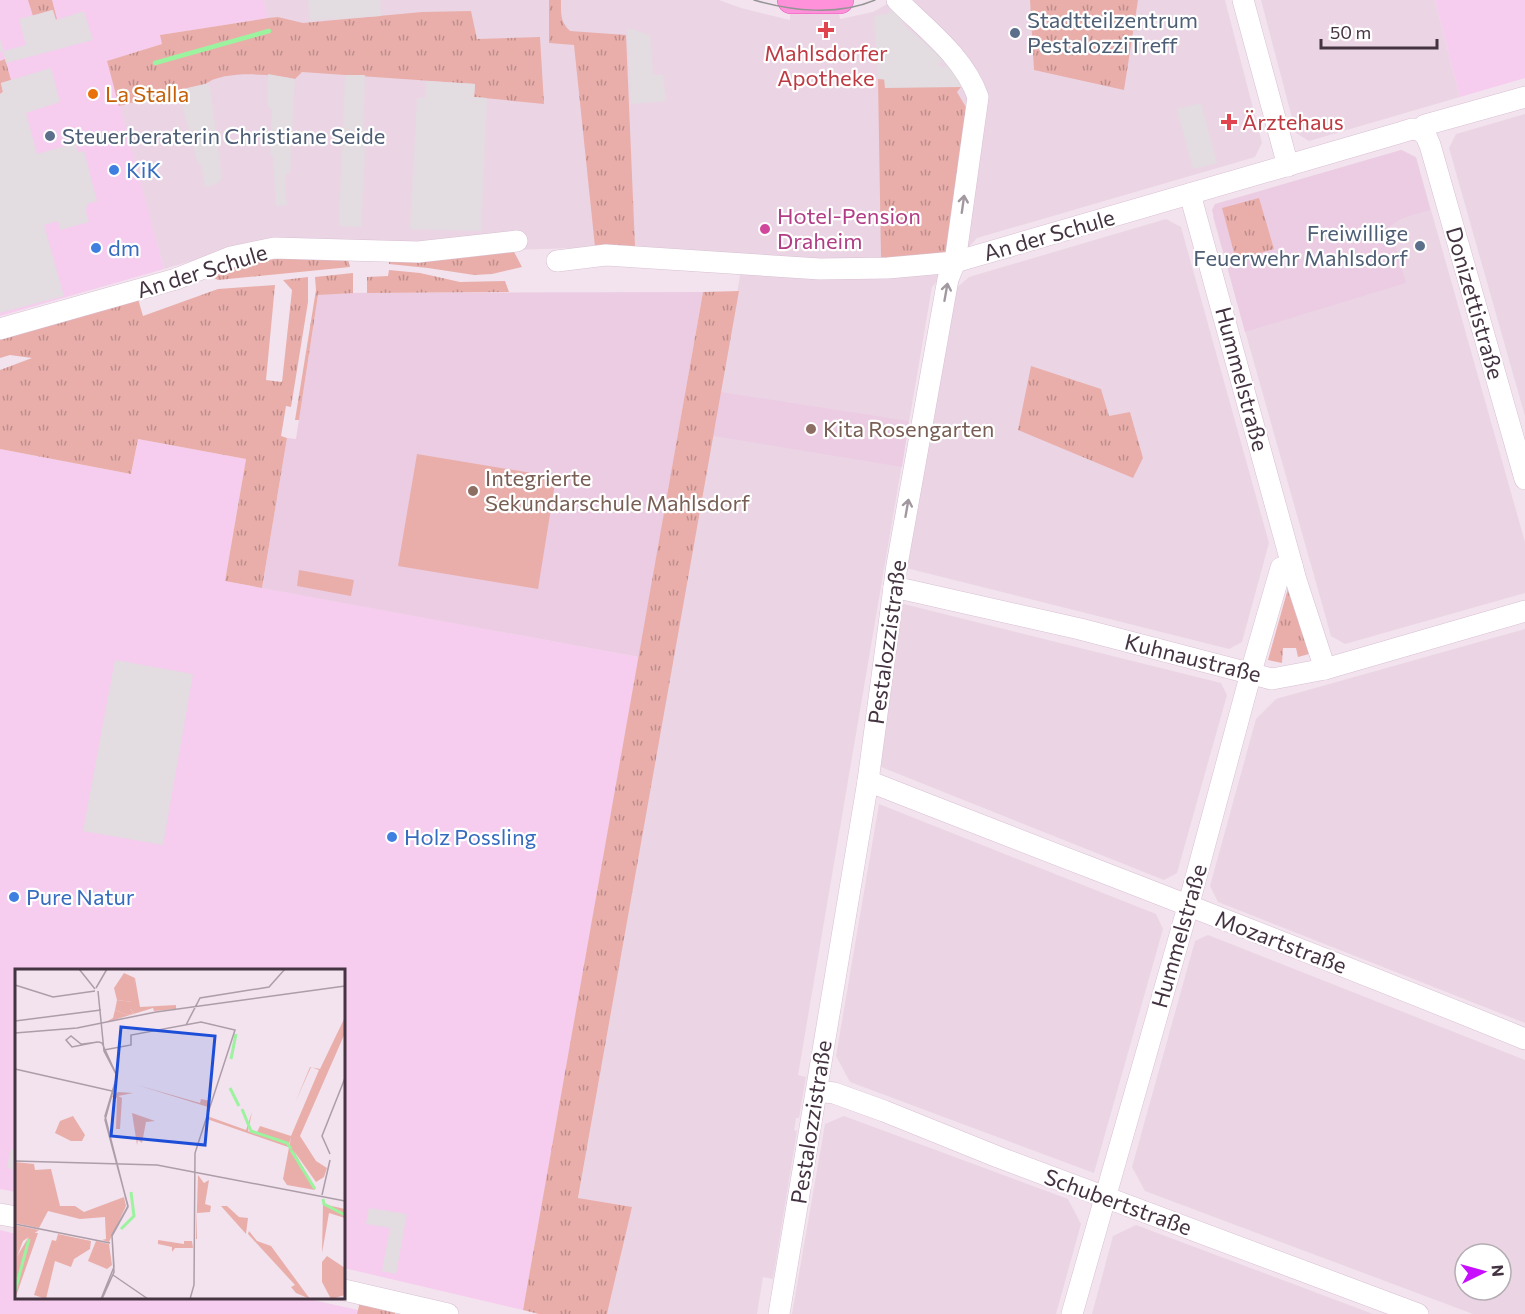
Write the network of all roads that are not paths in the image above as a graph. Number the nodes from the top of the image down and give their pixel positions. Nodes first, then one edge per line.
1 (791, 0) edge
2 (840, 0) edge
3 (897, 0) edge
4 (1243, 0) edge
5 (1525, 97) edge
6 (1420, 130) junction
7 (1288, 166) junction
8 (1190, 194) junction
9 (516, 241) dead end
10 (557, 261) dead end
11 (956, 262) junction
12 (0, 329) edge
13 (1525, 479) edge
14 (1292, 565) junction
15 (894, 587) junction
16 (1525, 611) edge
17 (1325, 669) junction
18 (1251, 673) junction
19 (868, 781) junction
20 (1188, 907) junction
21 (1525, 1039) edge
22 (817, 1091) junction
23 (1104, 1197) junction
24 (0, 1214) edge
25 (15, 1218) edge
26 (345, 1290) edge
27 (448, 1314) edge
28 (779, 1314) edge
29 (1072, 1314) edge
30 (1418, 1314) edge

1 - 2 main road
11 -> 3 street, Pestalozzistraße
4 - 7 street
5 - 6 street, An der Schule
6 - 7 street, An der Schule
6 - 13 street, Donizettistraße
7 - 8 street, An der Schule
8 - 11 street, An der Schule
8 - 14 street, Hummelstraße
9 - 12 street, An der Schule
10 - 11 street, An der Schule
15 -> 11 street, Pestalozzistraße
14 - 17 street, Hummelstraße
14 - 18 street, Hummelstraße
15 - 18 street, Kuhnaustraße
15 - 19 street, Pestalozzistraße
16 - 17 street, Kuhnaustraße
17 - 18 street, Kuhnaustraße
18 - 20 street, Hummelstraße
19 - 20 street, Mozartstraße
19 - 22 street, Pestalozzistraße
20 - 21 street, Mozartstraße
20 - 23 street, Hummelstraße
22 - 23 street, Schubertstraße
22 - 28 street, Pestalozzistraße
23 - 29 street, Hummelstraße
23 - 30 street, Schubertstraße
24 - 25 street
26 - 27 street

